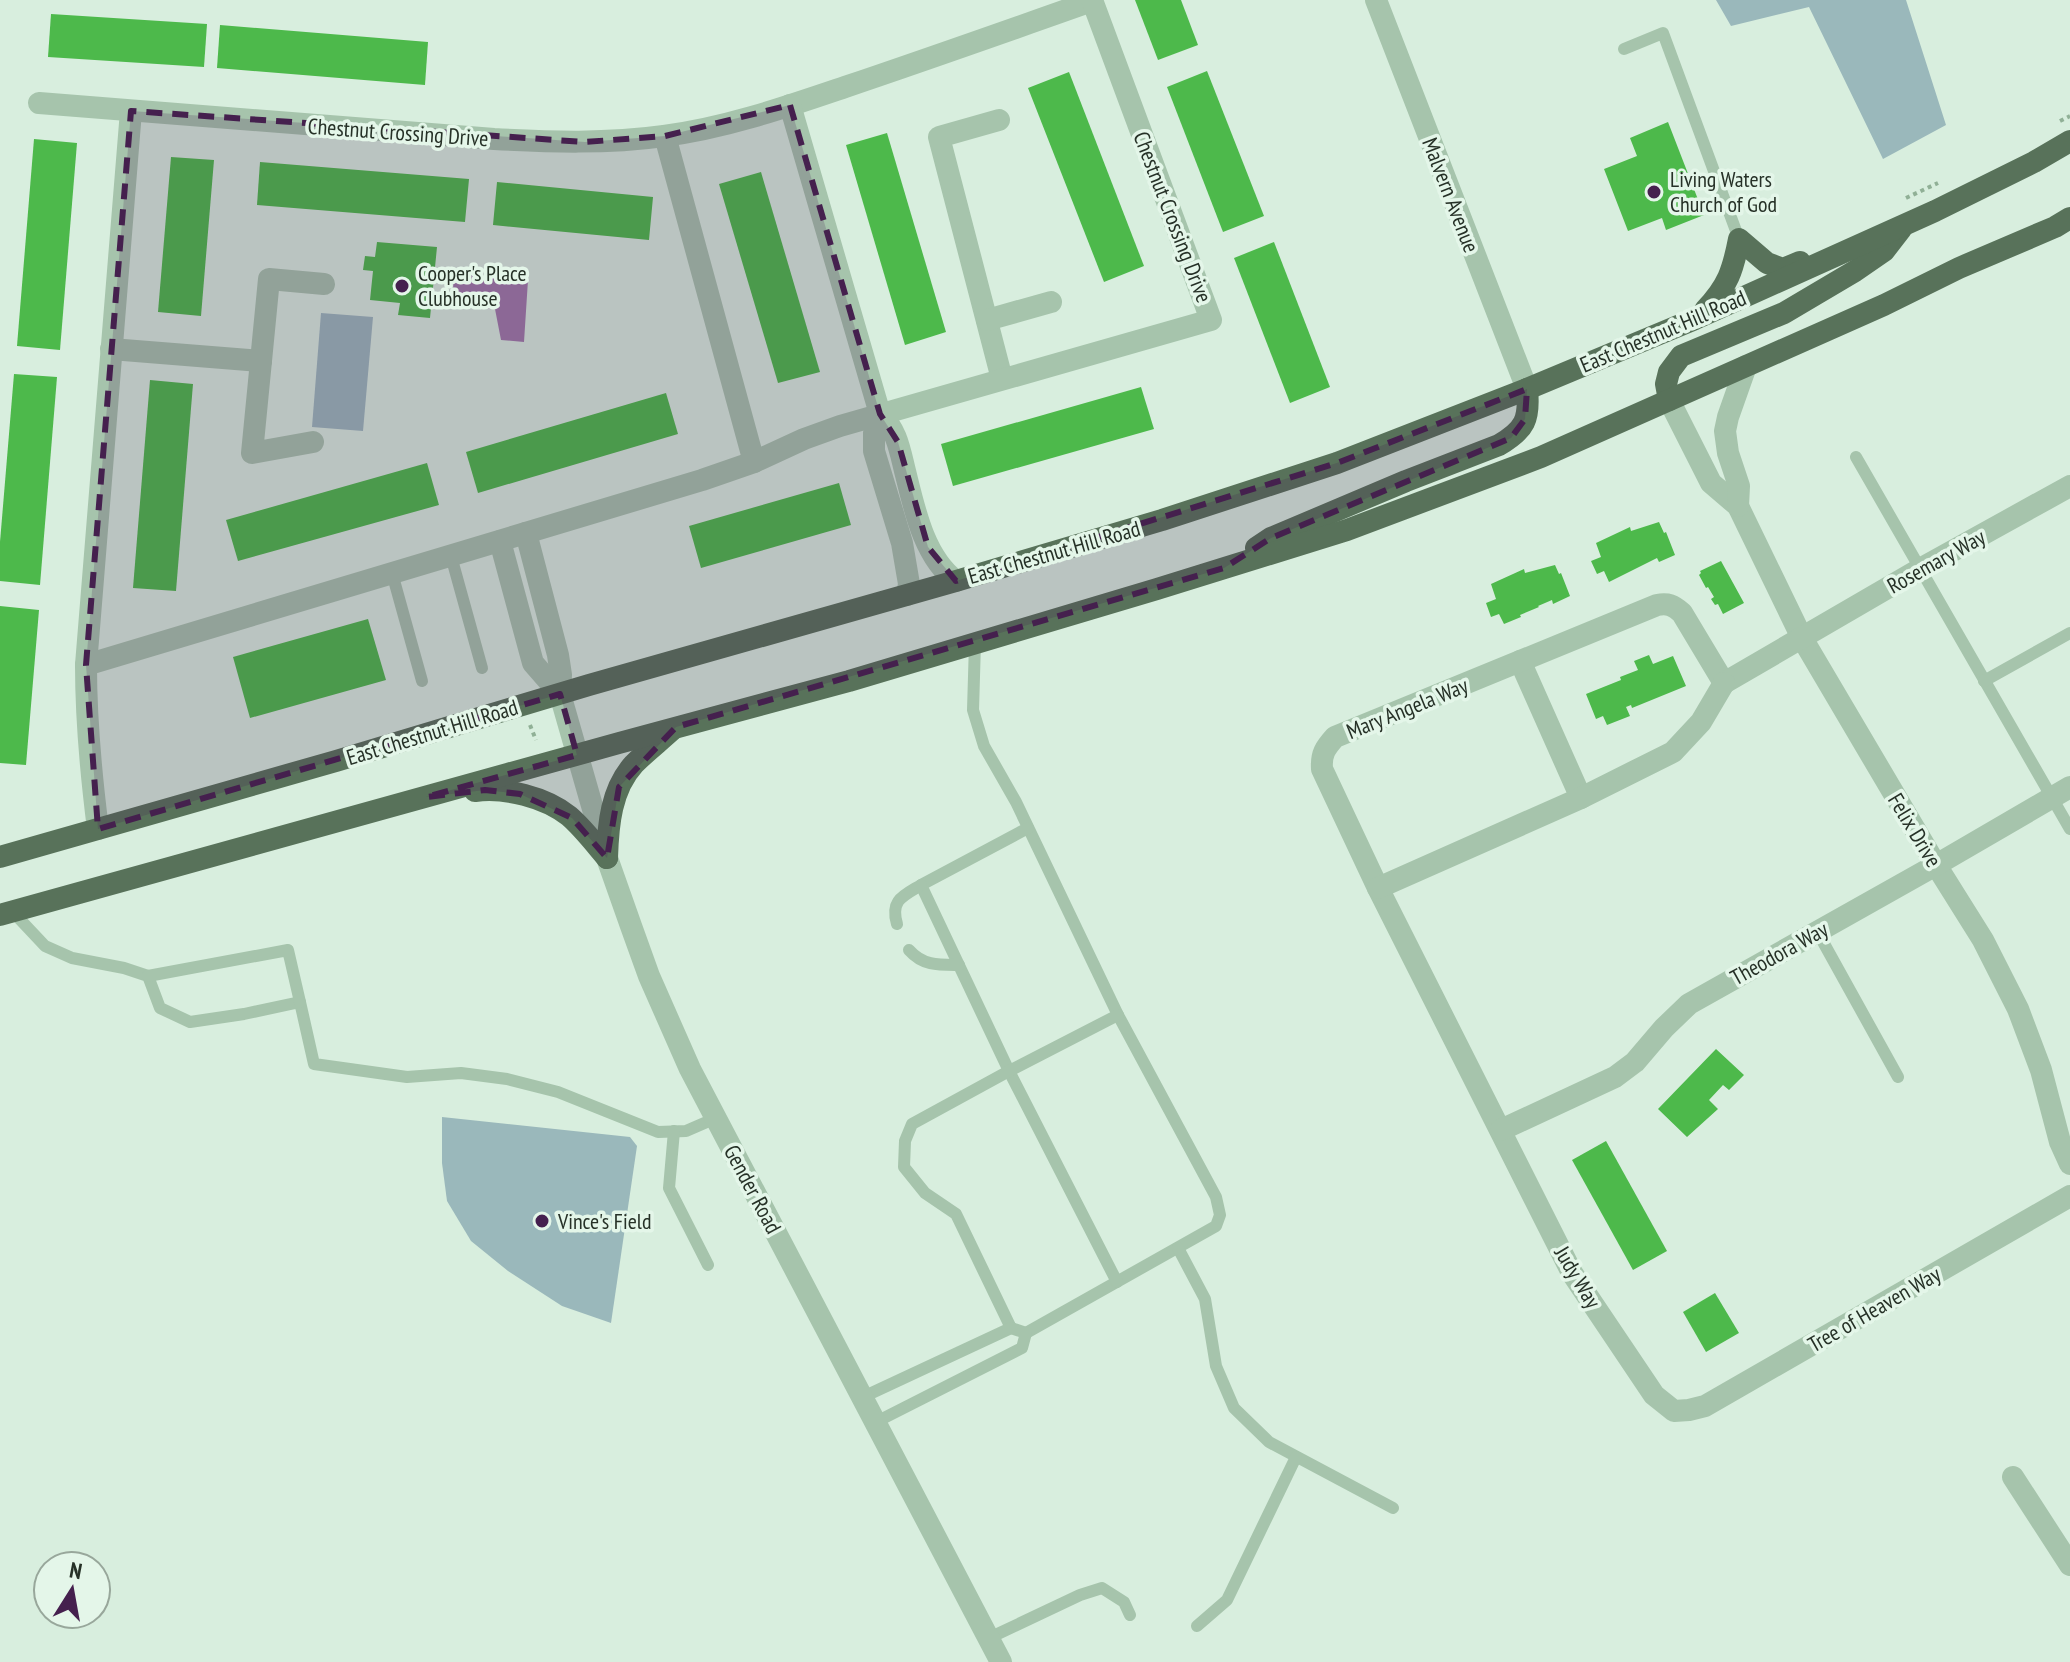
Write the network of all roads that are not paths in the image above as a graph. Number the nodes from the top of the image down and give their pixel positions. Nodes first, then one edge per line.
1 (1376, 0) edge
2 (1092, 1) edge
3 (1624, 49) dead end
4 (39, 103) dead end
5 (790, 105) junction
6 (131, 111) junction
7 (999, 120) dead end
8 (2064, 132) edge
9 (665, 136) junction
10 (2070, 218) edge
11 (1904, 225) junction
12 (1739, 239) junction
13 (324, 284) dead end
14 (1051, 302) dead end
15 (1695, 319) junction
16 (987, 320) junction
17 (111, 349) junction
18 (261, 361) junction
19 (1746, 366) junction
20 (1002, 379) junction
21 (1527, 389) junction
22 (1669, 400) junction
23 (880, 414) junction
24 (313, 442) dead end
25 (1856, 457) dead end
26 (754, 462) junction
27 (2070, 486) edge
28 (1738, 506) junction
29 (526, 533) junction
30 (500, 541) junction
31 (451, 556) junction
32 (1224, 568) junction
33 (1920, 569) junction
34 (392, 573) junction
35 (956, 581) junction
36 (907, 595) junction
37 (2070, 633) edge
38 (1802, 638) junction
39 (975, 643) junction
40 (1520, 661) junction
41 (86, 665) junction
42 (482, 668) dead end
43 (422, 681) dead end
44 (1984, 681) junction
45 (1724, 683) junction
46 (560, 694) junction
47 (676, 727) junction
48 (577, 755) junction
49 (2061, 792) edge
50 (426, 797) junction
51 (1581, 798) junction
52 (1028, 828) junction
53 (98, 829) junction
54 (2070, 829) edge
55 (0, 857) edge
56 (607, 858) junction
57 (1936, 865) junction
58 (921, 885) junction
59 (1378, 888) junction
60 (6, 914) edge
61 (897, 924) dead end
62 (1817, 931) junction
63 (909, 950) dead end
64 (959, 965) junction
65 (148, 976) junction
66 (300, 1002) junction
67 (1118, 1015) junction
68 (1009, 1071) junction
69 (1898, 1077) dead end
70 (716, 1118) junction
71 (1501, 1130) junction
72 (674, 1131) junction
73 (2070, 1164) edge
74 (2070, 1196) edge
75 (1178, 1248) junction
76 (708, 1265) dead end
77 (1117, 1282) junction
78 (1011, 1328) junction
79 (1026, 1333) junction
80 (863, 1397) junction
81 (1674, 1411) joint
82 (876, 1422) junction
83 (1296, 1457) junction
84 (2013, 1477) dead end
85 (1393, 1508) dead end
86 (2070, 1565) edge
87 (1130, 1615) dead end
88 (1197, 1626) dead end
89 (989, 1638) junction
90 (1001, 1662) edge

1 - 21 street, Malvern Avenue
2 - 5 street, Chestnut Crossing Drive
2 - 20 street, Chestnut Crossing Drive
3 - 12 lane
4 - 6 street, Chestnut Crossing Drive
5 - 9 street, Chestnut Crossing Drive
5 - 23 street
6 - 9 street, Chestnut Crossing Drive
6 - 17 street
7 - 16 street
8 - 11 main road, East Chestnut Hill Road
9 - 26 street
10 - 19 main road
11 - 12 main road
11 - 15 main road, East Chestnut Hill Road
11 - 22 main road
12 - 15 main road
13 - 18 street
14 - 16 street
15 - 21 main road, East Chestnut Hill Road
16 - 20 street
17 - 18 street
17 - 41 street
18 - 24 street
19 - 22 main road
19 - 28 street, Felix Drive
20 - 23 street, Chestnut Crossing Drive
21 - 32 main road
21 - 35 main road, East Chestnut Hill Road
22 - 28 street, Felix Drive
22 - 32 main road
23 - 26 street, Chestnut Crossing Drive
23 - 35 street
23 - 36 street
25 - 33 lane
26 - 29 street, Chestnut Crossing Drive
27 - 33 street, Rosemary Way
28 - 38 street, Felix Drive
29 - 30 street, Chestnut Crossing Drive
29 - 46 street
30 - 31 street, Chestnut Crossing Drive
30 - 46 street
31 - 34 street, Chestnut Crossing Drive
31 - 42 lane
32 - 39 main road
33 - 38 street, Rosemary Way
33 - 44 lane
34 - 41 street, Chestnut Crossing Drive
34 - 43 lane
35 - 36 main road, East Chestnut Hill Road
36 - 46 main road, East Chestnut Hill Road
37 - 44 lane
38 - 45 street
38 - 57 street, Felix Drive
39 - 47 main road
39 - 52 lane
40 - 45 street, Mary Angela Way
40 - 51 street
40 - 59 street, Mary Angela Way
41 - 53 street
44 - 49 lane
45 - 51 street
46 - 48 street, Gender Road
46 - 53 main road, East Chestnut Hill Road
47 - 48 main road
47 - 56 main road
48 - 50 main road
48 - 56 street, Gender Road
49 - 54 lane
49 - 57 street, Theodora Way
50 - 56 main road
50 - 60 main road
51 - 59 street
52 - 58 lane
52 - 67 lane
53 - 55 main road, East Chestnut Hill Road
56 - 70 street, Gender Road
57 - 62 street, Theodora Way
57 - 73 street, Felix Drive
58 - 61 lane
58 - 64 lane
59 - 71 street, Mary Angela Way
60 - 65 lane
62 - 69 lane
62 - 71 street, Theodora Way
63 - 64 lane
64 - 68 lane
65 - 66 lane
65 - 66 lane
66 - 72 lane
67 - 68 lane
67 - 75 lane
68 - 77 lane
68 - 78 lane
70 - 72 lane
70 - 80 street, Gender Road
71 - 81 street, Judy Way
72 - 76 lane
74 - 81 street, Tree of Heaven Way
75 - 77 lane
75 - 83 lane
77 - 79 lane
78 - 79 lane
78 - 80 lane
79 - 82 lane
80 - 82 street, Gender Road
82 - 89 street, Gender Road
83 - 85 lane
83 - 88 lane
84 - 86 street
87 - 89 lane
89 - 90 street, Gender Road

